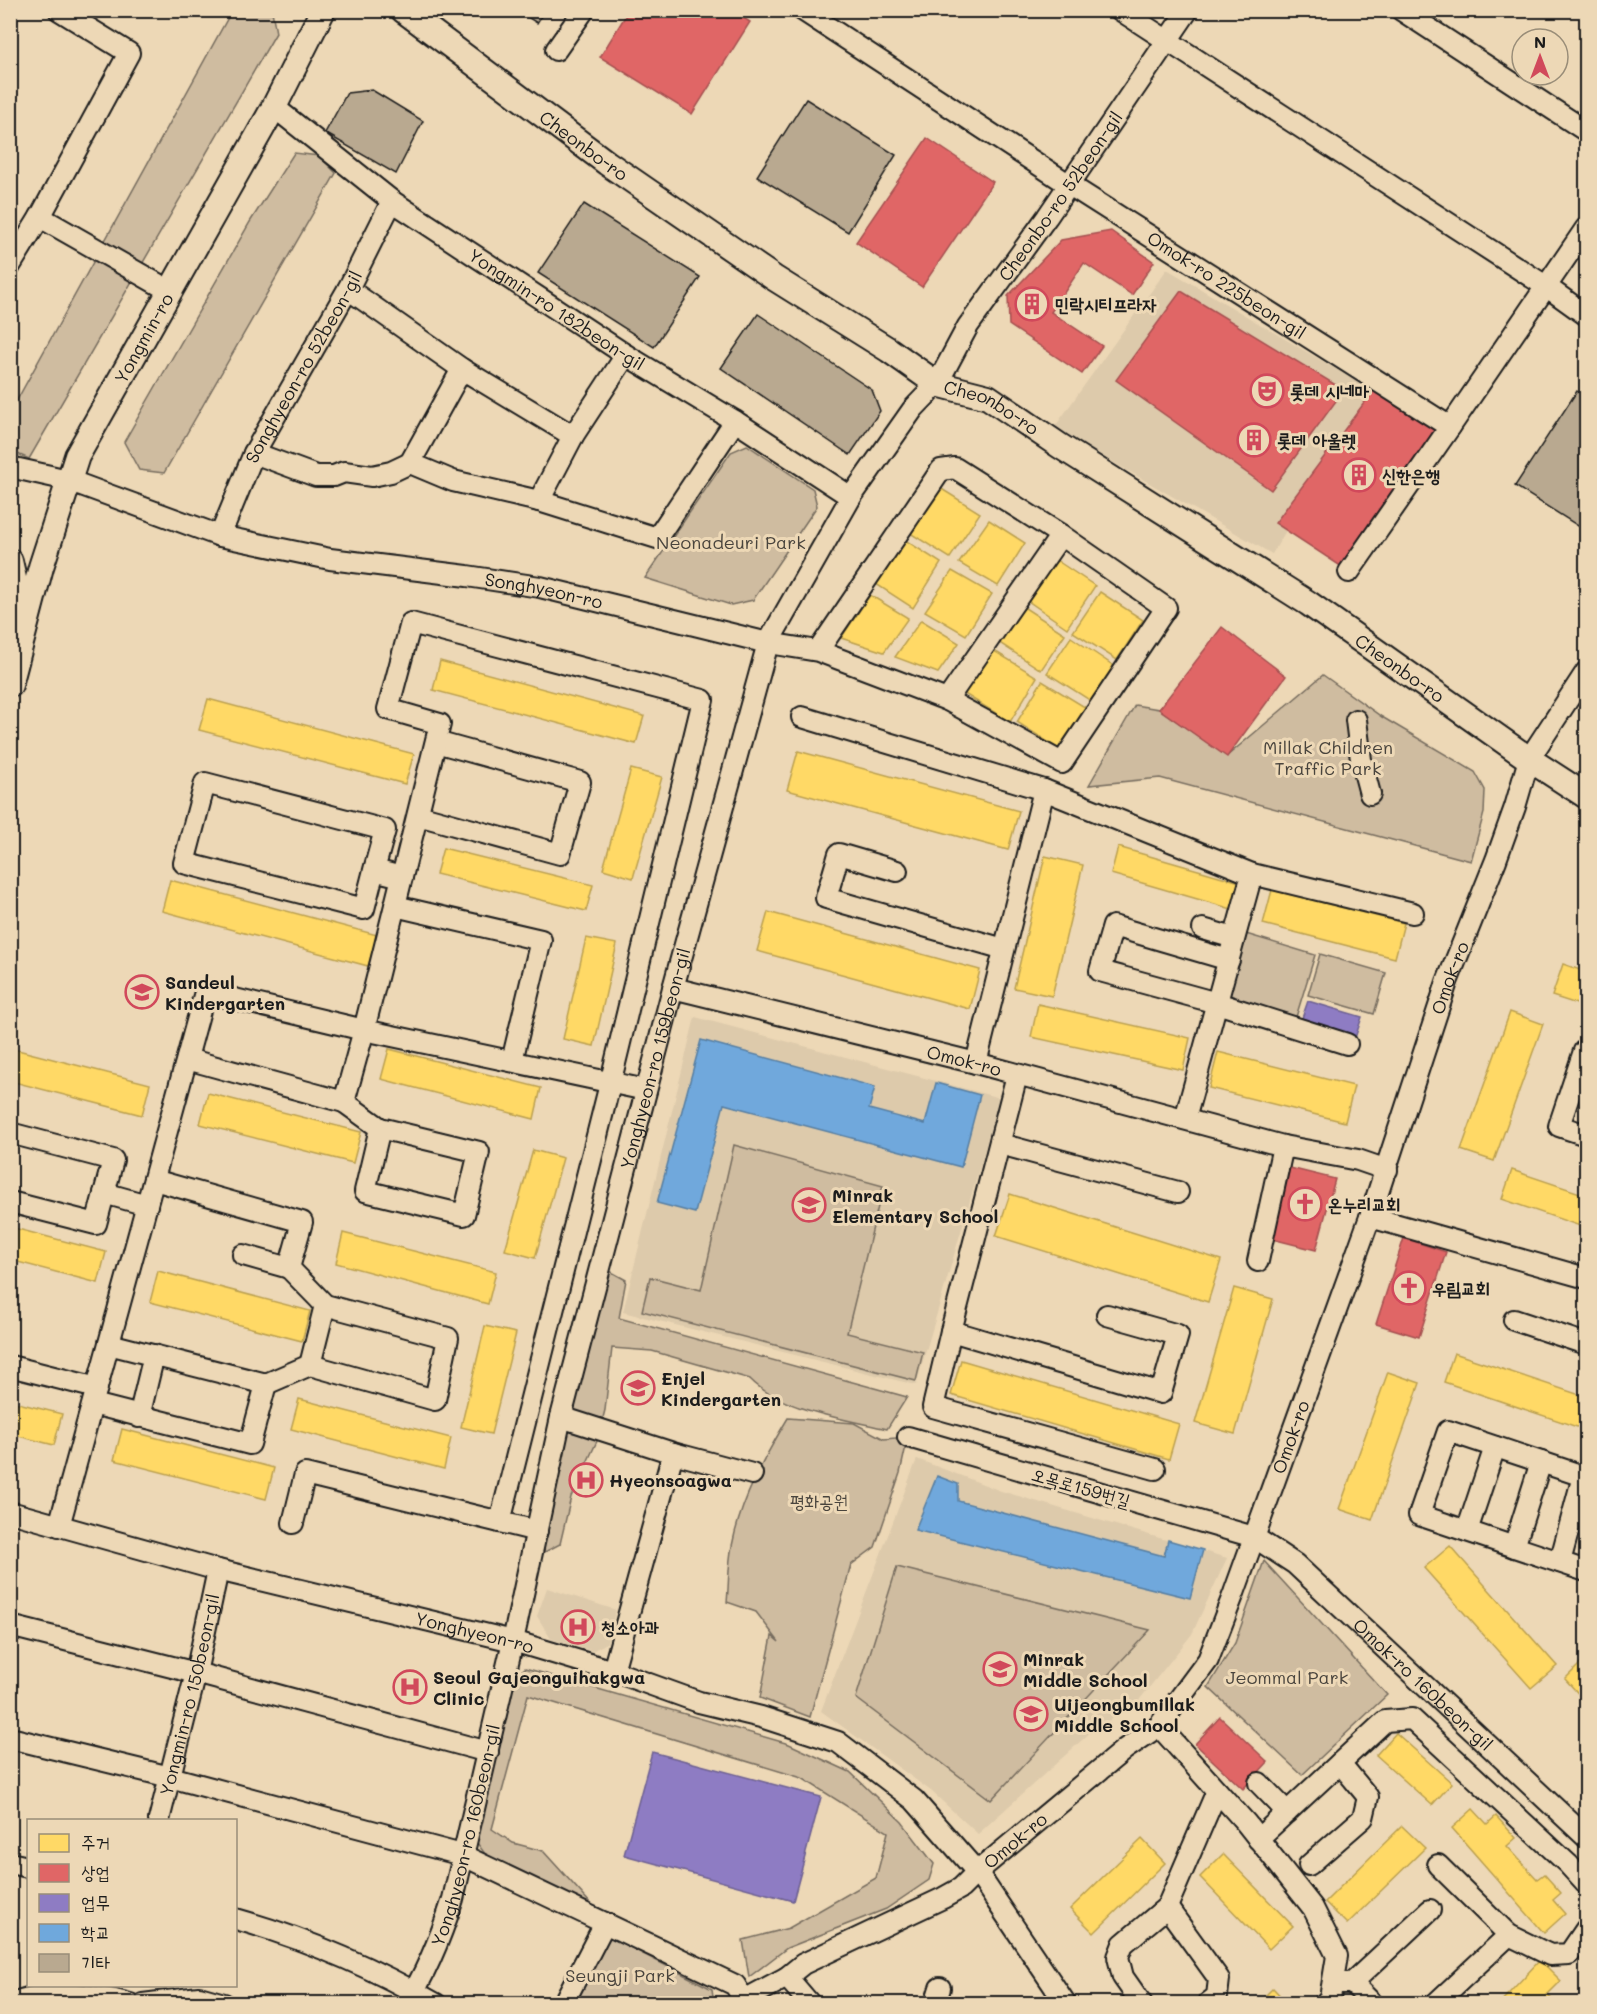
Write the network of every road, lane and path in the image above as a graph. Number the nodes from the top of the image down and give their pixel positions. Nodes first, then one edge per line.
1 (58, 10) edge
2 (323, 10) edge
3 (403, 10) edge
4 (584, 10) edge
5 (802, 10) edge
6 (1120, 10) edge
7 (1188, 10) edge
8 (1406, 12) edge
9 (1167, 42) junction
10 (556, 50) dead end
11 (274, 106) junction
12 (1587, 131) edge
13 (1068, 184) junction
14 (392, 201) junction
15 (40, 217) junction
16 (1587, 228) edge
17 (10, 266) edge
18 (1547, 286) junction
19 (348, 289) junction
20 (170, 291) junction
21 (1587, 315) edge
22 (626, 355) junction
23 (462, 369) junction
24 (937, 384) junction
25 (735, 421) junction
26 (1450, 427) junction
27 (573, 436) junction
28 (254, 453) junction
29 (410, 463) junction
30 (10, 467) edge
31 (68, 480) junction
32 (851, 497) junction
33 (539, 501) junction
34 (1061, 535) junction
35 (220, 536) junction
36 (10, 561) edge
37 (1349, 572) dead end
38 (26, 631) junction
39 (768, 643) junction
40 (818, 651) junction
41 (1587, 672) edge
42 (10, 685) edge
43 (947, 700) junction
44 (802, 717) dead end
45 (1356, 720) dead end
46 (436, 742) junction
47 (1529, 759) junction
48 (1044, 790) junction
49 (1370, 794) dead end
50 (1587, 796) edge
51 (418, 815) junction
52 (374, 870) junction
53 (897, 871) dead end
54 (1252, 874) junction
55 (402, 877) junction
56 (395, 906) junction
57 (1413, 914) dead end
58 (1203, 929) dead end
59 (1234, 938) junction
60 (1004, 949) junction
61 (1229, 960) junction
62 (673, 988) junction
63 (1217, 1003) junction
64 (364, 1029) junction
65 (1347, 1044) dead end
66 (1587, 1052) edge
67 (187, 1059) junction
68 (512, 1061) junction
69 (976, 1064) junction
70 (1017, 1075) junction
71 (610, 1084) junction
72 (646, 1090) junction
73 (344, 1102) junction
74 (1185, 1119) junction
75 (380, 1128) junction
76 (10, 1133) edge
77 (1587, 1135) edge
78 (1000, 1144) junction
79 (1283, 1146) junction
80 (1387, 1170) junction
81 (154, 1180) junction
82 (1178, 1192) dead end
83 (104, 1193) junction
84 (10, 1202) edge
85 (147, 1205) junction
86 (1370, 1217) junction
87 (243, 1255) dead end
88 (1258, 1261) dead end
89 (289, 1268) junction
90 (1587, 1278) edge
91 (325, 1305) junction
92 (1107, 1315) dead end
93 (1514, 1320) dead end
94 (951, 1331) junction
95 (109, 1344) junction
96 (1587, 1344) edge
97 (154, 1355) junction
98 (310, 1365) junction
99 (10, 1366) edge
100 (266, 1384) junction
101 (95, 1396) junction
102 (139, 1417) junction
103 (561, 1417) junction
104 (908, 1437) dead end
105 (1495, 1446) junction
106 (673, 1453) junction
107 (1541, 1462) junction
108 (1155, 1469) dead end
109 (752, 1474) dead end
110 (1585, 1477) edge
111 (10, 1512) edge
112 (500, 1522) junction
113 (293, 1523) dead end
114 (59, 1526) junction
115 (537, 1531) junction
116 (1467, 1531) junction
117 (1254, 1537) junction
118 (1514, 1547) junction
119 (1560, 1562) junction
120 (218, 1570) junction
121 (1587, 1571) edge
122 (10, 1626) edge
123 (513, 1641) junction
124 (613, 1671) junction
125 (196, 1673) junction
126 (1159, 1726) junction
127 (10, 1738) edge
128 (488, 1752) junction
129 (1340, 1763) junction
130 (170, 1777) junction
131 (1259, 1783) dead end
132 (1217, 1791) junction
133 (1287, 1812) junction
134 (160, 1819) edge
135 (1587, 1837) edge
136 (1258, 1839) junction
137 (462, 1855) junction
138 (10, 1863) edge
139 (1309, 1865) dead end
140 (1438, 1865) dead end
141 (27, 1867) edge
142 (977, 1872) junction
143 (1587, 1884) edge
144 (1167, 1907) junction
145 (1430, 1910) dead end
146 (237, 1919) edge
147 (605, 1923) junction
148 (1587, 1929) edge
149 (1509, 1935) junction
150 (787, 1977) junction
151 (1332, 1983) junction
152 (1352, 1983) junction
153 (410, 1997) edge
154 (744, 2002) edge
155 (12, 2004) edge
156 (130, 2004) edge
157 (143, 2004) edge
158 (224, 2004) edge
159 (436, 2004) edge
160 (563, 2004) edge
161 (810, 2004) edge
162 (1066, 2004) edge
163 (1142, 2004) edge
164 (1207, 2004) edge
165 (1324, 2004) edge
166 (1373, 2004) edge
167 (1435, 2004) edge

1 - 15 street
2 - 11 main road, Yongmin-ro
3 - 24 main road, Cheonbo-ro
4 - 10 street
5 - 13 street, Omok-ro 225beon-gil
6 - 9 street
7 - 9 street, Cheonbo-ro 52beon-gil
8 - 12 street
9 - 13 street, Cheonbo-ro 52beon-gil
9 - 18 street
11 - 14 street, Yongmin-ro 182beon-gil
11 - 20 main road, Yongmin-ro
13 - 24 street, Cheonbo-ro 52beon-gil
13 - 26 street, Omok-ro 225beon-gil
14 - 19 street, Songhyeon-ro 52beon-gil
14 - 22 street, Yongmin-ro 182beon-gil
15 - 17 street
15 - 20 street
16 - 18 street
18 - 21 street
18 - 26 street
19 - 23 street
19 - 28 street, Songhyeon-ro 52beon-gil
20 - 31 main road, Yongmin-ro
22 - 25 street, Yongmin-ro 182beon-gil
22 - 27 street
23 - 27 street
23 - 29 street
24 - 32 street, Cheonbo-ro 52beon-gil
24 - 47 main road, Cheonbo-ro
25 - 32 street, Yongmin-ro 182beon-gil
25 - 33 street
26 - 37 street
27 - 33 street
28 - 29 street
28 - 35 street, Songhyeon-ro 52beon-gil
29 - 33 street
30 - 31 street, Songhyeon-ro
31 - 35 street, Songhyeon-ro
31 - 38 main road, Yongmin-ro
32 - 39 street, Yonghyeon-ro 159beon-gil
34 - 40 street
34 - 43 street
34 - 43 street, Songhyeon-ro
35 - 39 street, Songhyeon-ro
36 - 38 main road
38 - 42 main road, Yongmin-ro
39 - 40 street, Songhyeon-ro
39 - 62 street, Yonghyeon-ro 159beon-gil
40 - 43 street, Songhyeon-ro
41 - 47 street, Omok-ro
44 - 48 street
45 - 49 street
46 - 51 street
46 - 51 street
46 - 71 street
47 - 50 main road, Cheonbo-ro
47 - 80 street, Omok-ro
48 - 54 street
48 - 60 street
51 - 55 street
52 - 52 street
52 - 55 street
53 - 60 street
54 - 57 street
54 - 59 street
55 - 56 street
56 - 64 street
56 - 68 street
58 - 59 street
59 - 61 street
60 - 69 street
61 - 63 street
61 - 63 street
62 - 69 street, Omok-ro
62 - 72 street, Yonghyeon-ro 159beon-gil
63 - 65 street
63 - 74 street
64 - 67 street
64 - 68 street
64 - 73 street
66 - 77 street
67 - 73 street
67 - 81 street
68 - 71 street
69 - 70 street, Omok-ro
70 - 74 street, Omok-ro
70 - 78 street
71 - 72 street
71 - 112 street
72 - 103 street, Yonghyeon-ro 159beon-gil
73 - 75 street
74 - 79 street, Omok-ro
75 - 75 street
76 - 83 street
78 - 82 street
78 - 94 street
79 - 80 street, Omok-ro
79 - 88 street
80 - 86 street, Omok-ro
81 - 85 street
81 - 89 street
83 - 84 street
83 - 85 street
85 - 95 street
86 - 90 street
86 - 117 street, Omok-ro
87 - 89 street
89 - 91 street
91 - 98 street
91 - 98 street
92 - 94 street
93 - 96 street
94 - 108 street
95 - 97 street
95 - 101 street
97 - 100 street
97 - 102 street
98 - 100 street
99 - 101 street
100 - 102 street
101 - 102 street
101 - 114 street
103 - 106 street
103 - 115 street, Yonghyeon-ro 159beon-gil
104 - 117 street, 오목로159번길
105 - 107 street
105 - 116 street
105 - 116 street
106 - 109 street
106 - 124 street
107 - 110 street
107 - 118 street
110 - 119 street
111 - 114 street, Yonghyeon-ro
112 - 113 street
112 - 115 street
114 - 120 street, Yonghyeon-ro
115 - 123 street, Yonghyeon-ro 159beon-gil
116 - 118 street
117 - 126 street, Omok-ro
117 - 135 street, Omok-ro 160beon-gil
118 - 119 street
119 - 121 street
120 - 123 street, Yonghyeon-ro
120 - 125 street, Yongmin-ro 150beon-gil
122 - 125 street
123 - 124 street, Yonghyeon-ro
123 - 128 street, Yonghyeon-ro 160beon-gil
124 - 142 street, Yonghyeon-ro
125 - 128 street
125 - 130 street, Yongmin-ro 150beon-gil
126 - 132 street
126 - 142 street, Omok-ro
127 - 130 street
128 - 137 street, Yonghyeon-ro 160beon-gil
129 - 133 street
129 - 139 street
129 - 143 street
130 - 134 street, Yongmin-ro 150beon-gil
130 - 137 street
131 - 133 street
132 - 136 street
132 - 144 street
133 - 136 street
136 - 151 street
137 - 147 street
137 - 153 street, Yonghyeon-ro 160beon-gil
138 - 141 street
140 - 149 street
142 - 150 street, Omok-ro
142 - 162 street, Yonghyeon-ro
144 - 163 street
144 - 164 street
145 - 152 street
146 - 153 street
147 - 154 street
147 - 160 street
148 - 149 street
149 - 167 street
150 - 154 street, Omok-ro
150 - 161 street
151 - 152 street
151 - 165 street
152 - 166 street
153 - 159 street
155 - 156 street
157 - 158 street

